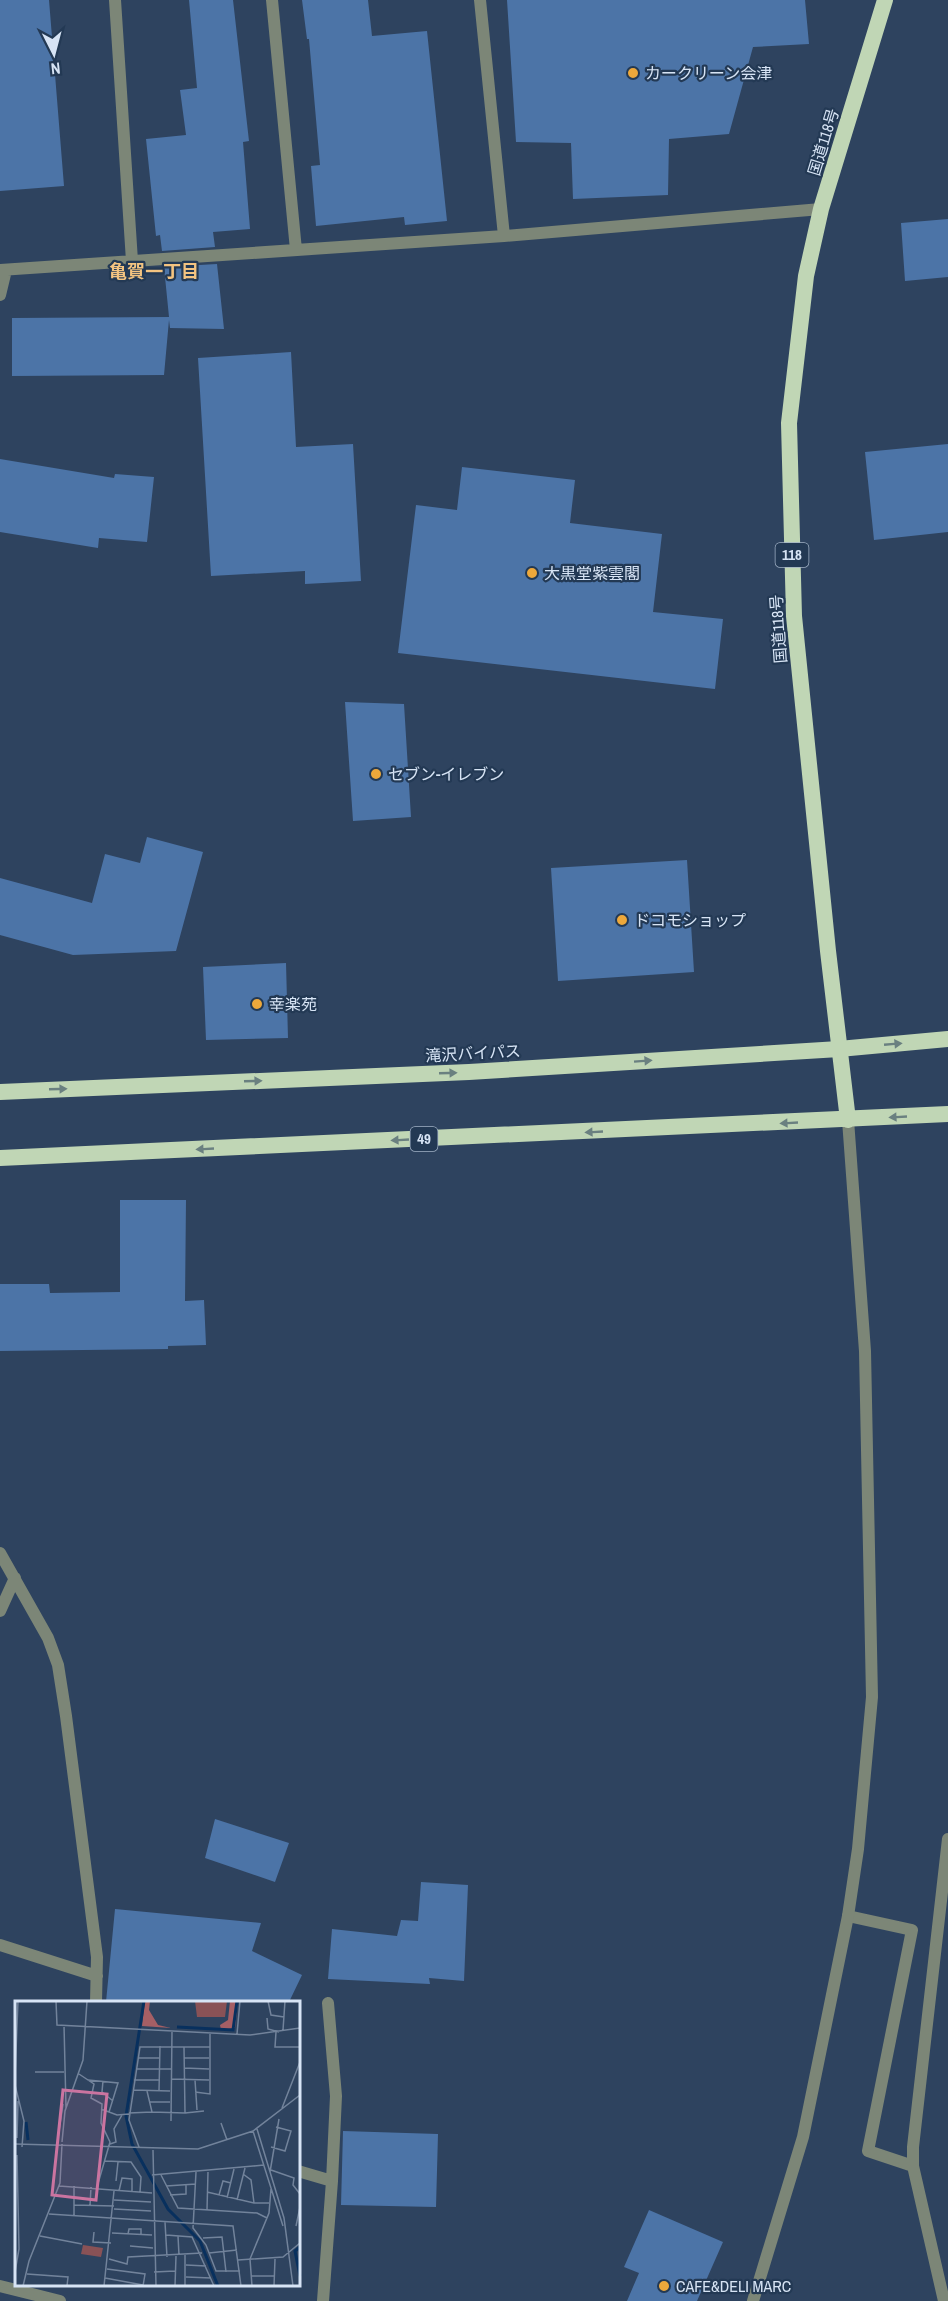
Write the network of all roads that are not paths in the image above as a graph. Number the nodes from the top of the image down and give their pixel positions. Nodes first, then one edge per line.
1 (115, 0) edge
2 (272, 0) edge
3 (480, 0) edge
4 (885, 0) edge
5 (821, 208) junction
6 (504, 236) junction
7 (296, 250) junction
8 (132, 261) junction
9 (3, 270) edge
10 (0, 295) edge
11 (948, 1039) edge
12 (839, 1049) junction
13 (0, 1092) edge
14 (948, 1114) edge
15 (848, 1120) junction
16 (0, 1158) edge
17 (0, 1553) edge
18 (15, 1578) junction
19 (0, 1611) edge
20 (948, 1839) edge
21 (848, 1916) junction
22 (0, 1945) edge
23 (97, 1976) junction
24 (96, 2001) edge
25 (328, 2004) dead end
26 (913, 2166) junction
27 (300, 2172) edge
28 (332, 2181) junction
29 (0, 2286) edge
30 (60, 2301) edge
31 (322, 2301) edge
32 (753, 2301) edge
33 (944, 2301) edge

1 - 8 street
2 - 7 street
3 - 6 street
4 - 5 highway, 国道118号 / 118
5 - 6 street
5 - 12 highway, 国道118号 / 118
6 - 7 street
7 - 8 street
8 - 9 street
9 - 10 street
12 -> 11 highway, 滝沢バイパス
13 -> 12 highway, 滝沢バイパス
12 - 15 highway, 国道118号 / 118
14 -> 15 highway, 49
15 -> 16 highway, 49
15 - 21 street
17 - 18 street
18 - 19 street
18 - 23 street
20 - 26 street
21 - 26 street
21 - 32 street
22 - 23 street
23 - 24 street
25 - 28 street
26 - 33 street
27 - 28 street
28 - 31 street
29 - 30 street

